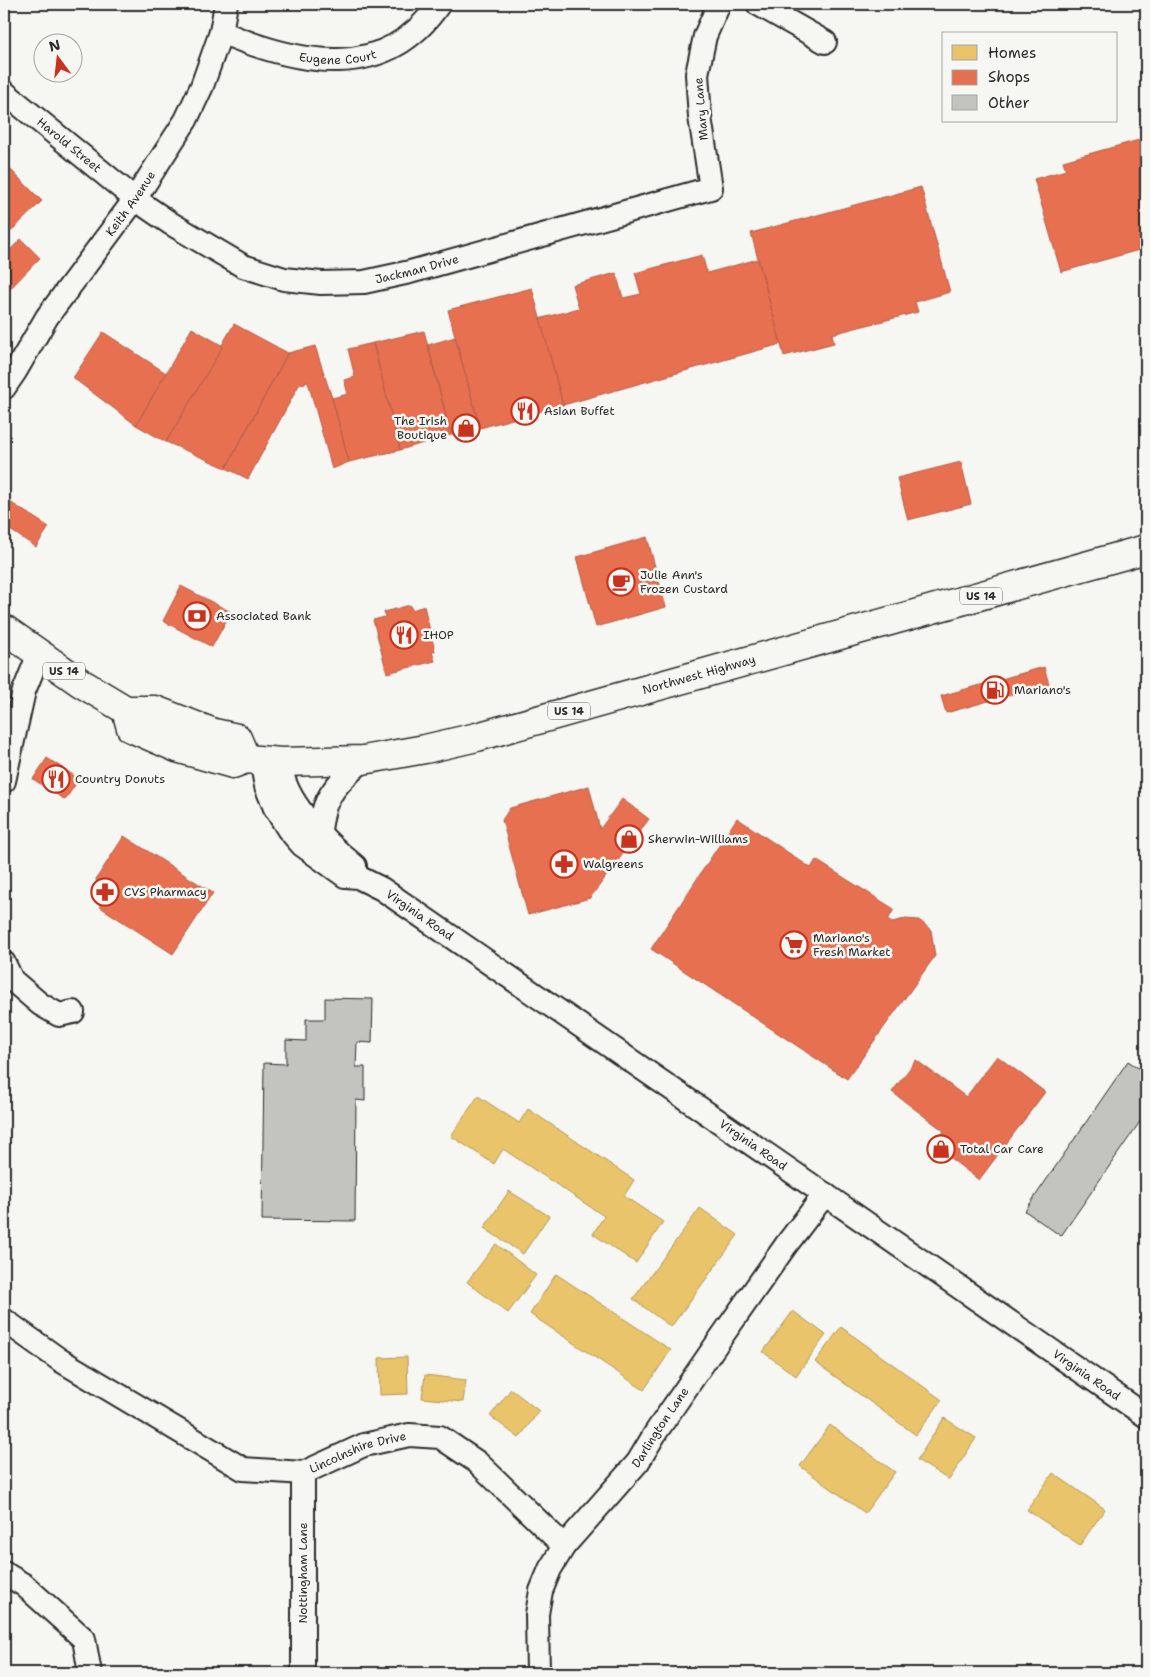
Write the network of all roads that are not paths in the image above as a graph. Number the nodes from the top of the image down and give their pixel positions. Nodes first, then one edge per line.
1 (226, 4) edge
2 (439, 4) edge
3 (719, 4) edge
4 (758, 4) edge
5 (221, 32) junction
6 (826, 42) dead end
7 (4, 92) edge
8 (711, 188) joint
9 (135, 199) junction
10 (4, 388) edge
11 (1146, 550) edge
12 (4, 629) edge
13 (39, 654) junction
14 (262, 760) junction
15 (363, 760) junction
16 (4, 781) edge
17 (319, 834) junction
18 (358, 877) junction
19 (4, 963) edge
20 (72, 1012) dead end
21 (824, 1194) junction
22 (4, 1320) edge
23 (1146, 1416) edge
24 (303, 1473) junction
25 (564, 1546) junction
26 (4, 1573) edge
27 (90, 1673) edge
28 (303, 1673) edge
29 (538, 1673) edge

1 - 5 street, Keith Avenue
2 - 5 street, Eugene Court
3 - 8 street, Mary Lane
4 - 6 street
5 - 9 street, Keith Avenue
7 - 9 street, Harold Street
8 - 9 street, Jackman Drive
9 - 10 street, Keith Avenue
11 - 15 main road, Northwest Highway / US 14
12 - 13 main road, US 14
13 - 14 main road, US 14
13 - 16 street
14 - 15 main road, Northwest Highway / US 14
14 - 17 street, Virginia Road
14 - 18 street, Virginia Road
15 - 17 street
17 - 18 street, Virginia Road
18 - 21 street, Virginia Road
19 - 20 street
21 - 23 street, Virginia Road
21 - 25 street, Darlington Lane
22 - 24 street, Lincolnshire Drive
24 - 25 street, Lincolnshire Drive
24 - 28 street, Nottingham Lane
25 - 29 street, Darlington Lane
26 - 27 street

